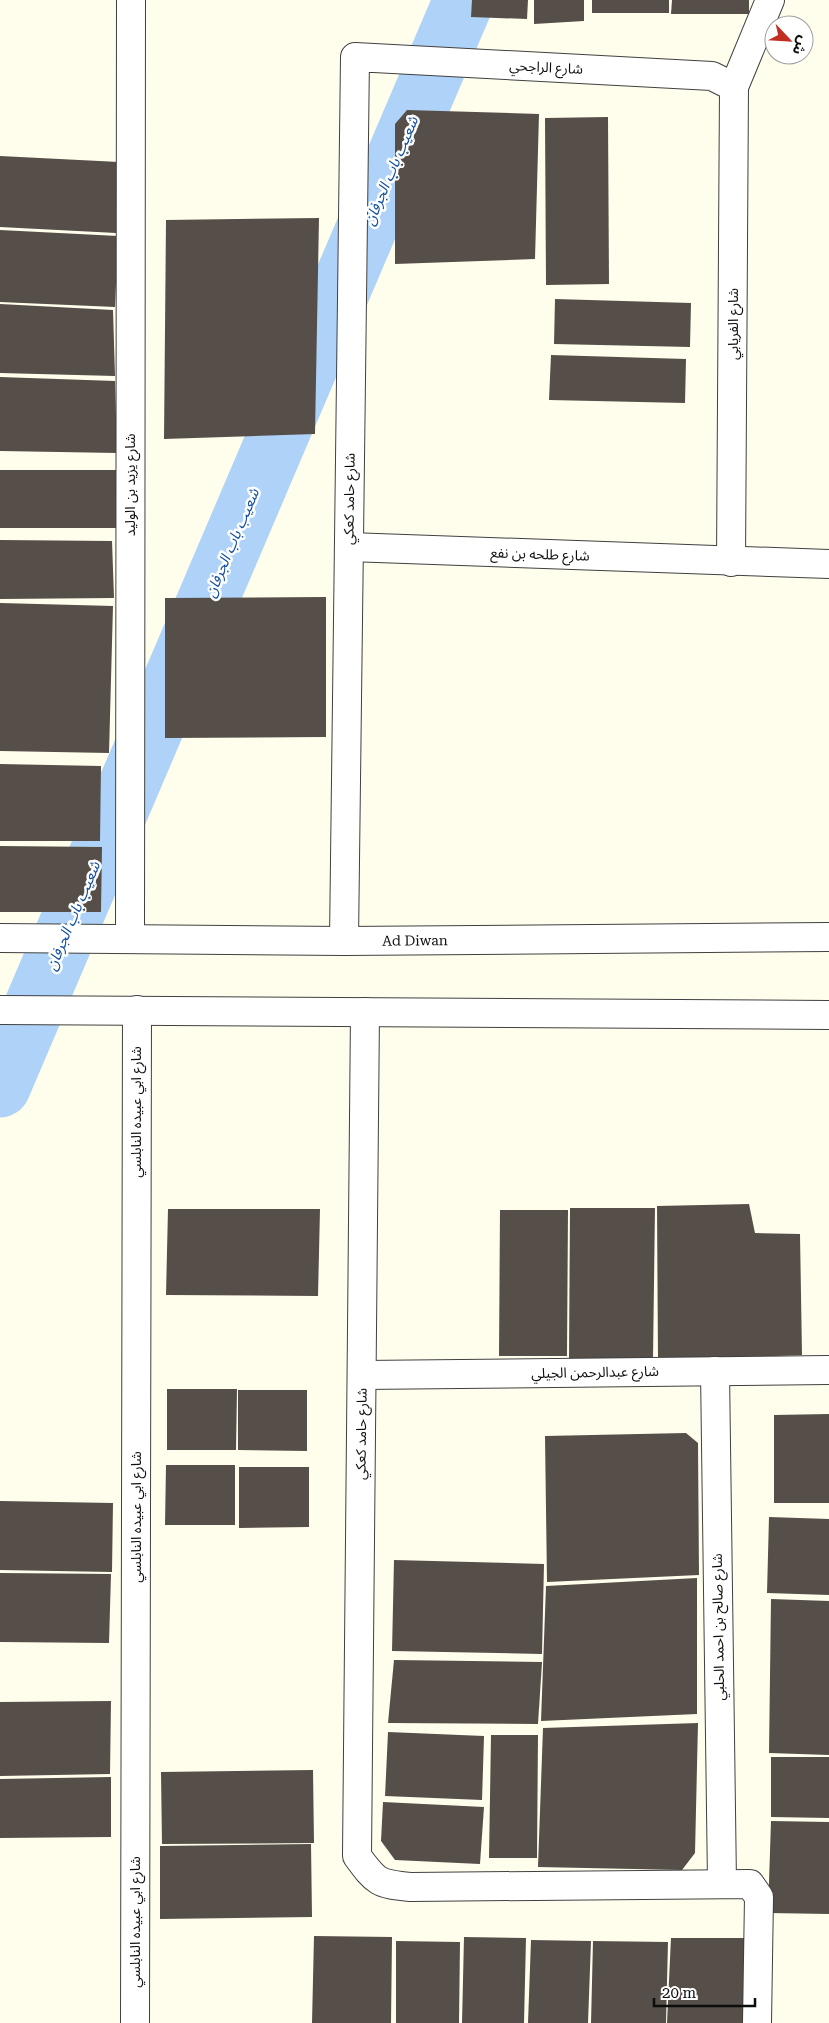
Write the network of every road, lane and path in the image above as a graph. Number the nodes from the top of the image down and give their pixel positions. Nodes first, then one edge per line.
1 (131, 0) edge
2 (770, 0) edge
3 (355, 57) joint
4 (734, 87) junction
5 (348, 547) junction
6 (731, 562) junction
7 (829, 564) edge
8 (0, 938) edge
9 (829, 938) edge
10 (130, 939) junction
11 (344, 941) junction
12 (0, 1010) edge
13 (137, 1010) junction
14 (365, 1012) junction
15 (829, 1015) edge
16 (715, 1370) junction
17 (829, 1370) edge
18 (362, 1376) junction
19 (722, 1883) junction
20 (135, 2023) edge
21 (757, 2023) edge

1 - 10 street, شارع يزيد بن الوليد
2 - 4 street
3 - 4 street, شارع الراجحي
3 - 5 street, شارع حامد كعكي
4 - 6 street, شارع الفريابي
5 - 6 street, شارع طلحه بن نفع
5 - 11 street, شارع حامد كعكي
6 - 7 street, شارع طلحه بن نفع
8 - 10 street, Ad Diwan
9 - 11 street, Ad Diwan
10 - 11 street, Ad Diwan
12 - 13 street
13 - 14 street
13 - 20 street, شارع ابي عبيده النابلسي
14 - 15 street
14 - 18 street, شارع حامد كعكي
16 - 17 street, شارع عبدالرحمن الجيلي
16 - 18 street, شارع عبدالرحمن الجيلي
16 - 19 street, شارع صالح بن احمد الحلبي
18 - 19 street, شارع حامد كعكي
19 - 21 street

